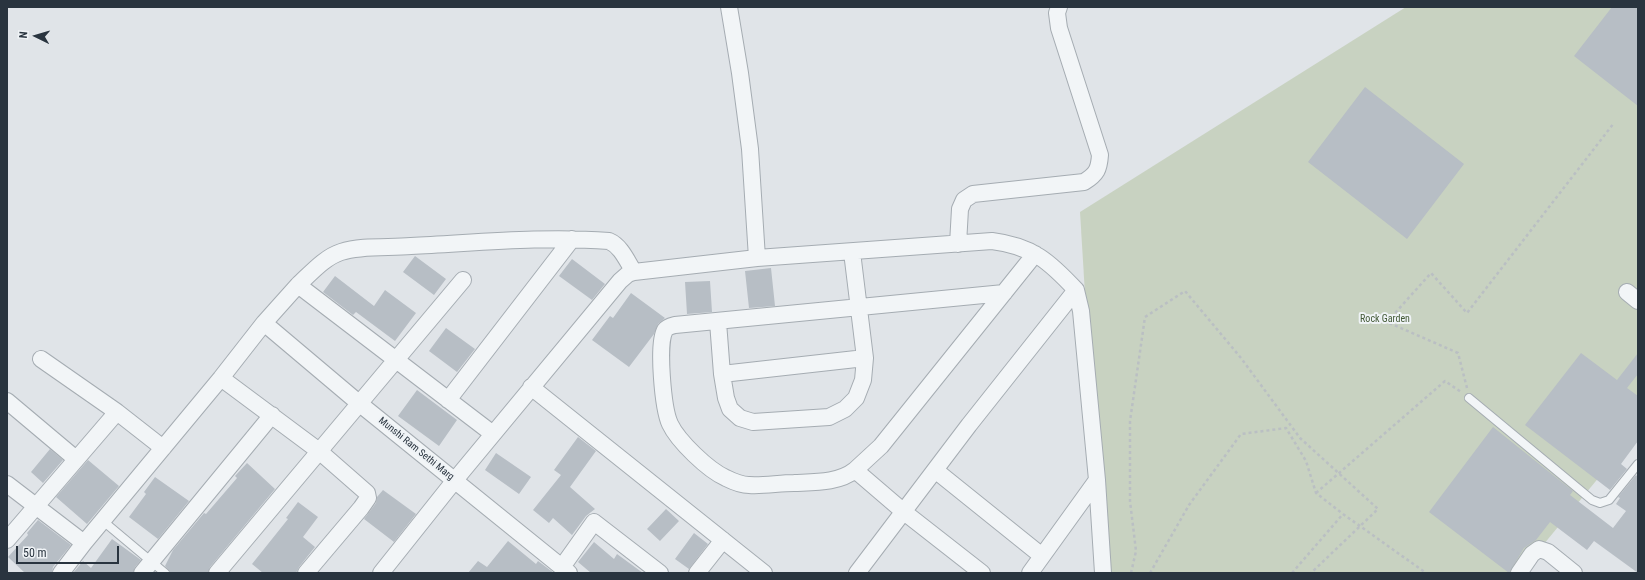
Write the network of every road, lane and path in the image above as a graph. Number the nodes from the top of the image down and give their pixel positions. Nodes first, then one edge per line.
1 (729, 7) edge
2 (1059, 7) edge
3 (1614, 123) dead end
4 (572, 239) junction
5 (958, 244) junction
6 (852, 252) junction
7 (1035, 254) junction
8 (758, 258) junction
9 (634, 272) junction
10 (463, 280) dead end
11 (298, 285) junction
12 (1076, 290) junction
13 (1004, 293) junction
14 (859, 306) junction
15 (718, 322) junction
16 (264, 324) junction
17 (865, 358) junction
18 (41, 359) dead end
19 (396, 361) junction
20 (722, 374) junction
21 (221, 378) junction
22 (531, 387) junction
23 (1469, 398) junction
24 (448, 400) junction
25 (7, 401) edge
26 (360, 404) junction
27 (117, 412) junction
28 (272, 415) junction
29 (493, 434) junction
30 (163, 448) junction
31 (319, 452) junction
32 (76, 459) junction
33 (1638, 464) edge
34 (855, 470) junction
35 (936, 470) junction
36 (455, 480) junction
37 (1097, 480) junction
38 (7, 484) edge
39 (1316, 493) junction
40 (35, 506) junction
41 (904, 512) junction
42 (1343, 514) junction
43 (103, 521) junction
44 (7, 540) edge
45 (723, 540) junction
46 (84, 543) junction
47 (1042, 556) junction
48 (147, 567) edge
49 (566, 570) edge
50 (61, 573) edge
51 (165, 573) edge
52 (217, 573) edge
53 (306, 573) edge
54 (381, 573) edge
55 (660, 573) edge
56 (697, 573) edge
57 (764, 573) edge
58 (857, 573) edge
59 (982, 573) edge
60 (1030, 573) edge
61 (1102, 573) edge
62 (1131, 573) edge
63 (1150, 573) edge
64 (1292, 573) edge
65 (1311, 573) edge
66 (1426, 573) edge
67 (1519, 573) edge
68 (1574, 573) edge

1 - 8 street
2 - 5 street
3 - 23 path
4 - 9 street
4 - 11 street
4 - 24 street
5 - 6 street
5 - 7 street
6 - 8 street
6 - 14 street
7 - 12 street
7 - 13 street
8 - 9 street
9 - 22 street
10 - 19 street
11 - 16 street
11 - 19 street
12 - 35 street
12 - 37 street
13 - 14 street
13 - 34 street
14 - 15 street
14 - 17 street
15 - 20 street
15 - 34 street
16 - 21 street
16 - 26 street, Munshi Ram Sethi Marg
17 - 20 street
17 - 20 street
18 - 27 street
19 - 24 street
19 - 26 street
21 - 28 street
21 - 30 street
22 - 29 street
22 - 45 street
23 - 33 lane
23 - 39 path
24 - 29 street
25 - 32 street
26 - 31 street
26 - 36 street, Munshi Ram Sethi Marg
27 - 30 street
27 - 32 street
28 - 31 street
28 - 48 street
29 - 36 street
30 - 43 street
31 - 52 street
31 - 53 street
32 - 40 street
34 - 41 street
35 - 41 street
35 - 47 street
36 - 49 street, Munshi Ram Sethi Marg
36 - 54 street
37 - 47 street
37 - 61 street
38 - 40 street
39 - 42 path
39 - 63 path
40 - 44 street
40 - 46 street
41 - 58 street
41 - 59 street
42 - 64 path
42 - 66 path
43 - 46 street
43 - 48 lane
45 - 56 street
45 - 57 street
46 - 50 street
47 - 60 street
48 - 51 lane
49 - 55 street
62 - 65 path
67 - 68 street

